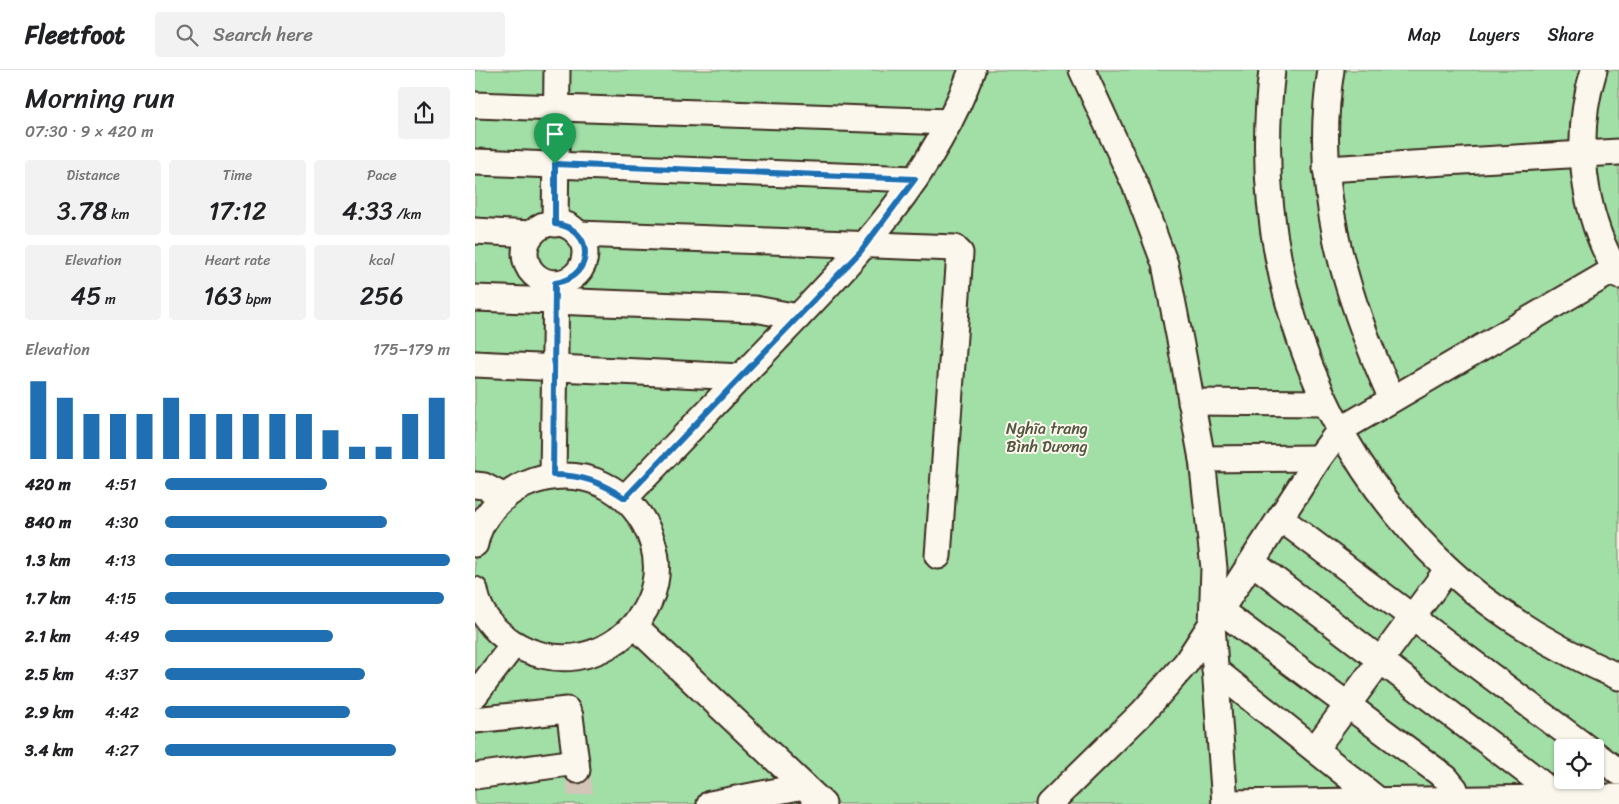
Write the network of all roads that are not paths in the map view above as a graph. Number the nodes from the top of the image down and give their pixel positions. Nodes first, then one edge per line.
1 (557, 70) edge
2 (972, 70) edge
3 (1082, 70) edge
4 (1272, 70) edge
5 (1331, 70) edge
6 (1594, 70) edge
7 (475, 105) edge
8 (556, 108) junction
9 (949, 122) junction
10 (1619, 152) edge
11 (1582, 154) junction
12 (475, 162) edge
13 (555, 164) junction
14 (1326, 169) junction
15 (915, 179) junction
16 (555, 224) junction
17 (475, 231) edge
18 (533, 234) junction
19 (578, 234) junction
20 (866, 244) junction
21 (1618, 271) edge
22 (555, 292) junction
23 (475, 298) edge
24 (798, 317) junction
25 (475, 364) edge
26 (555, 368) junction
27 (741, 377) junction
28 (1392, 399) junction
29 (1191, 402) junction
30 (1325, 403) junction
31 (1340, 430) junction
32 (1319, 458) junction
33 (1202, 459) junction
34 (553, 475) junction
35 (475, 485) edge
36 (505, 497) junction
37 (625, 498) junction
38 (1280, 518) junction
39 (475, 544) edge
40 (938, 556) dead end
41 (1252, 562) junction
42 (1448, 569) junction
43 (475, 590) edge
44 (1217, 618) junction
45 (1414, 618) junction
46 (635, 626) junction
47 (514, 644) junction
48 (1381, 660) junction
49 (1215, 670) junction
50 (1619, 677) edge
51 (475, 695) edge
52 (1348, 705) junction
53 (475, 720) edge
54 (1575, 739) edge
55 (1315, 750) junction
56 (1604, 761) edge
57 (1619, 772) edge
58 (475, 776) edge
59 (804, 786) junction
60 (1619, 797) edge
61 (1551, 798) junction
62 (1378, 800) junction
63 (1459, 802) edge
64 (1225, 803) edge
65 (710, 804) edge
66 (823, 804) edge
67 (1049, 804) edge

1 - 8 lane
2 - 9 lane
3 - 29 lane
4 - 30 lane
5 - 14 lane
6 - 11 lane
7 - 8 lane
8 - 9 lane
8 - 13 lane
9 - 15 lane
10 - 11 lane
11 - 14 lane
11 - 21 lane
12 - 13 lane
13 - 15 lane
13 - 16 lane
14 - 28 lane
15 - 20 lane
16 - 18 lane
16 - 19 lane
17 - 18 lane
18 - 22 lane
19 - 20 lane
19 - 22 lane
20 - 24 lane
20 - 40 lane
21 - 28 lane
22 - 23 lane
22 - 24 lane
22 - 26 lane
24 - 27 lane
25 - 26 lane
26 - 27 lane
26 - 34 lane
27 - 37 lane
28 - 31 lane
29 - 30 lane
29 - 33 lane
30 - 31 lane
31 - 32 lane
31 - 42 lane
32 - 33 lane
32 - 38 lane
33 - 44 lane
34 - 36 lane
34 - 37 lane
35 - 36 lane
36 - 39 lane
37 - 46 lane
38 - 41 lane
38 - 45 lane
41 - 44 lane
41 - 48 lane
42 - 45 lane
42 - 50 lane
43 - 47 lane
44 - 49 lane
44 - 52 lane
44 - 67 lane
45 - 48 lane
45 - 54 lane
46 - 47 lane
46 - 59 lane
47 - 51 lane
48 - 52 lane
48 - 61 lane
49 - 55 lane
49 - 64 lane
52 - 55 lane
52 - 63 lane
53 - 58 lane
55 - 62 lane
56 - 57 lane
59 - 65 lane
59 - 66 lane
60 - 61 lane
61 - 63 lane
62 - 63 lane
62 - 64 lane

